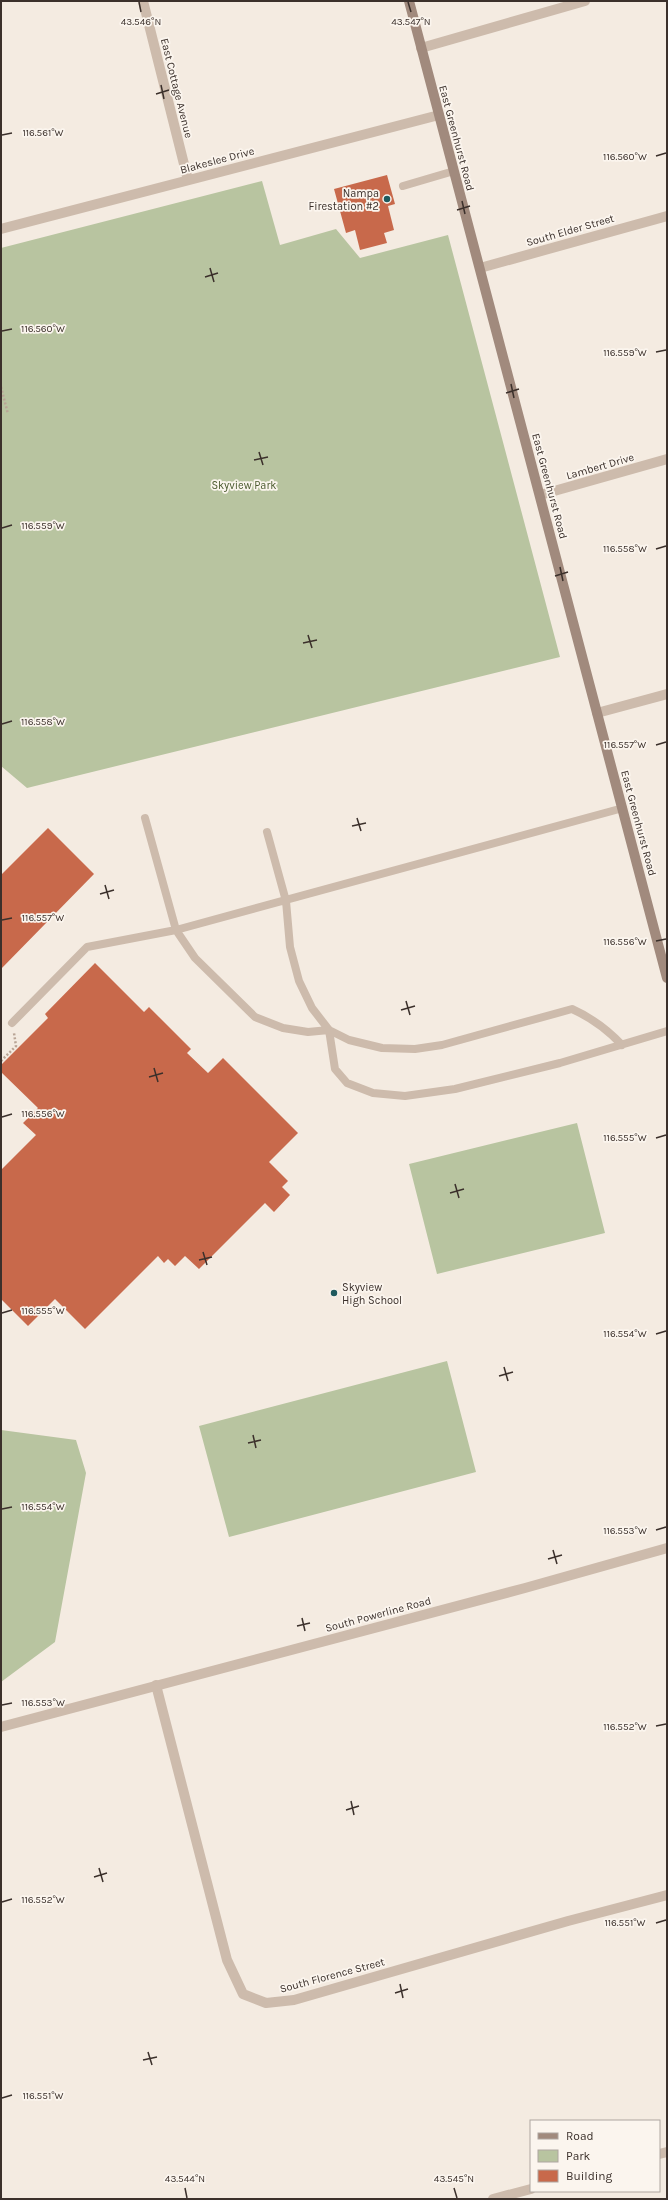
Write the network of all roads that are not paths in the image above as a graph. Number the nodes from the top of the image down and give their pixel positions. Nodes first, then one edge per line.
1 (143, 1) edge
2 (409, 1) edge
3 (584, 1) edge
4 (421, 48) junction
5 (438, 114) junction
6 (454, 171) junction
7 (188, 180) junction
8 (402, 186) dead end
9 (667, 216) edge
10 (2, 226) edge
11 (480, 268) junction
12 (667, 459) edge
13 (540, 495) junction
14 (667, 694) edge
15 (597, 713) junction
16 (623, 808) junction
17 (145, 818) dead end
18 (267, 832) dead end
19 (286, 900) junction
20 (176, 930) junction
21 (667, 978) edge
22 (12, 1023) road end
23 (329, 1030) junction
24 (667, 1031) edge
25 (622, 1045) junction
26 (667, 1548) edge
27 (156, 1685) junction
28 (1, 1727) edge
29 (667, 1895) edge
30 (530, 2189) edge
31 (493, 2199) edge

1 - 7 street, East Cottage Avenue
2 - 4 main road, East Greenhurst Road
3 - 4 street
4 - 5 main road, East Greenhurst Road
5 - 6 main road, East Greenhurst Road
5 - 7 street, Blakeslee Drive
6 - 8 lane
6 - 11 main road, East Greenhurst Road
7 - 10 street, Blakeslee Drive
9 - 11 street, South Elder Street
11 - 13 main road, East Greenhurst Road
12 - 13 street, Lambert Drive
13 - 15 main road, East Greenhurst Road
14 - 15 street
15 - 16 main road, East Greenhurst Road
16 - 19 lane
16 - 21 main road, East Greenhurst Road
17 - 20 lane
18 - 19 lane
19 - 20 lane
19 - 23 lane
20 - 22 lane
20 - 23 lane
23 - 25 lane
23 - 25 lane
24 - 25 lane
26 - 27 street, South Powerline Road
27 - 28 street, South Powerline Road
27 - 29 street, South Florence Street
30 - 31 street

